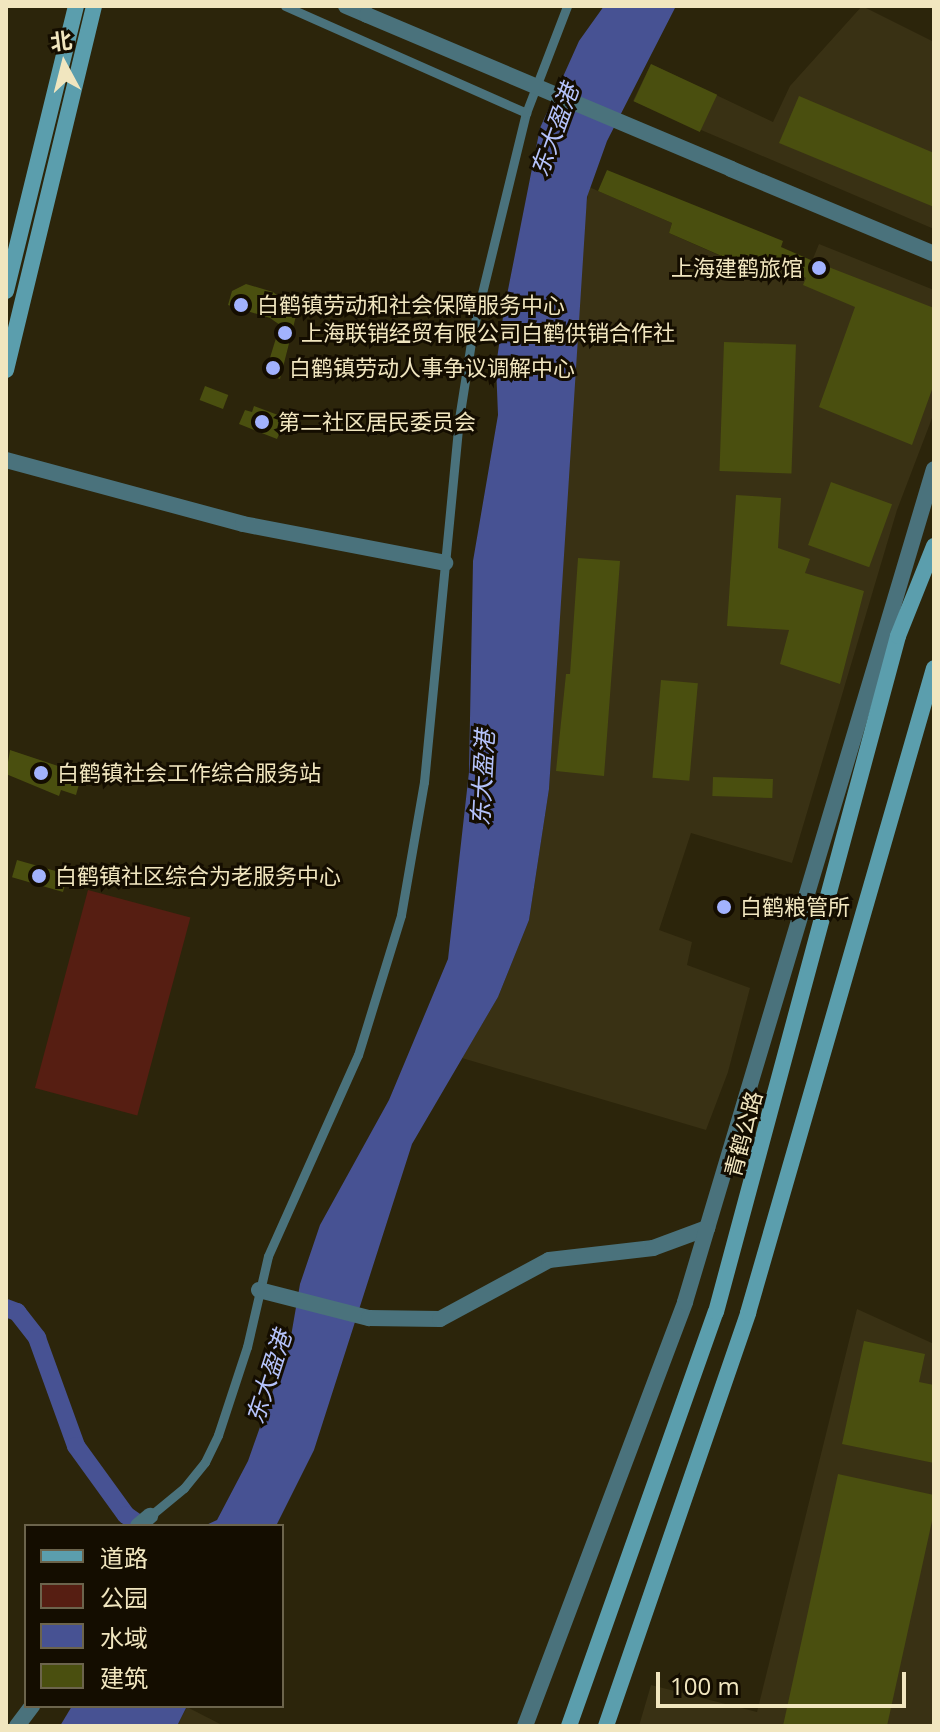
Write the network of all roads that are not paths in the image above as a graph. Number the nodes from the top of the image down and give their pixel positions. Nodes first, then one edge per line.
1 (76, 6) edge
2 (94, 6) edge
3 (285, 6) edge
4 (346, 6) edge
5 (567, 6) edge
6 (526, 113) junction
7 (934, 254) edge
8 (6, 291) edge
9 (6, 370) edge
10 (6, 460) edge
11 (934, 469) edge
12 (934, 546) edge
13 (445, 563) junction
14 (934, 668) edge
15 (707, 1228) junction
16 (259, 1290) junction
17 (144, 1521) edge
18 (30, 1708) edge
19 (17, 1726) edge
20 (525, 1726) edge
21 (569, 1726) edge
22 (606, 1726) edge

1 - 8 main road
2 - 9 main road
3 - 6 lane
4 - 7 street, bridge
5 - 6 lane
6 - 13 lane
10 - 13 street
11 - 15 street
12 - 21 main road, 青鹤公路
13 - 16 lane
14 - 22 main road
15 - 16 street
15 - 20 street
16 - 17 lane
18 - 19 street

